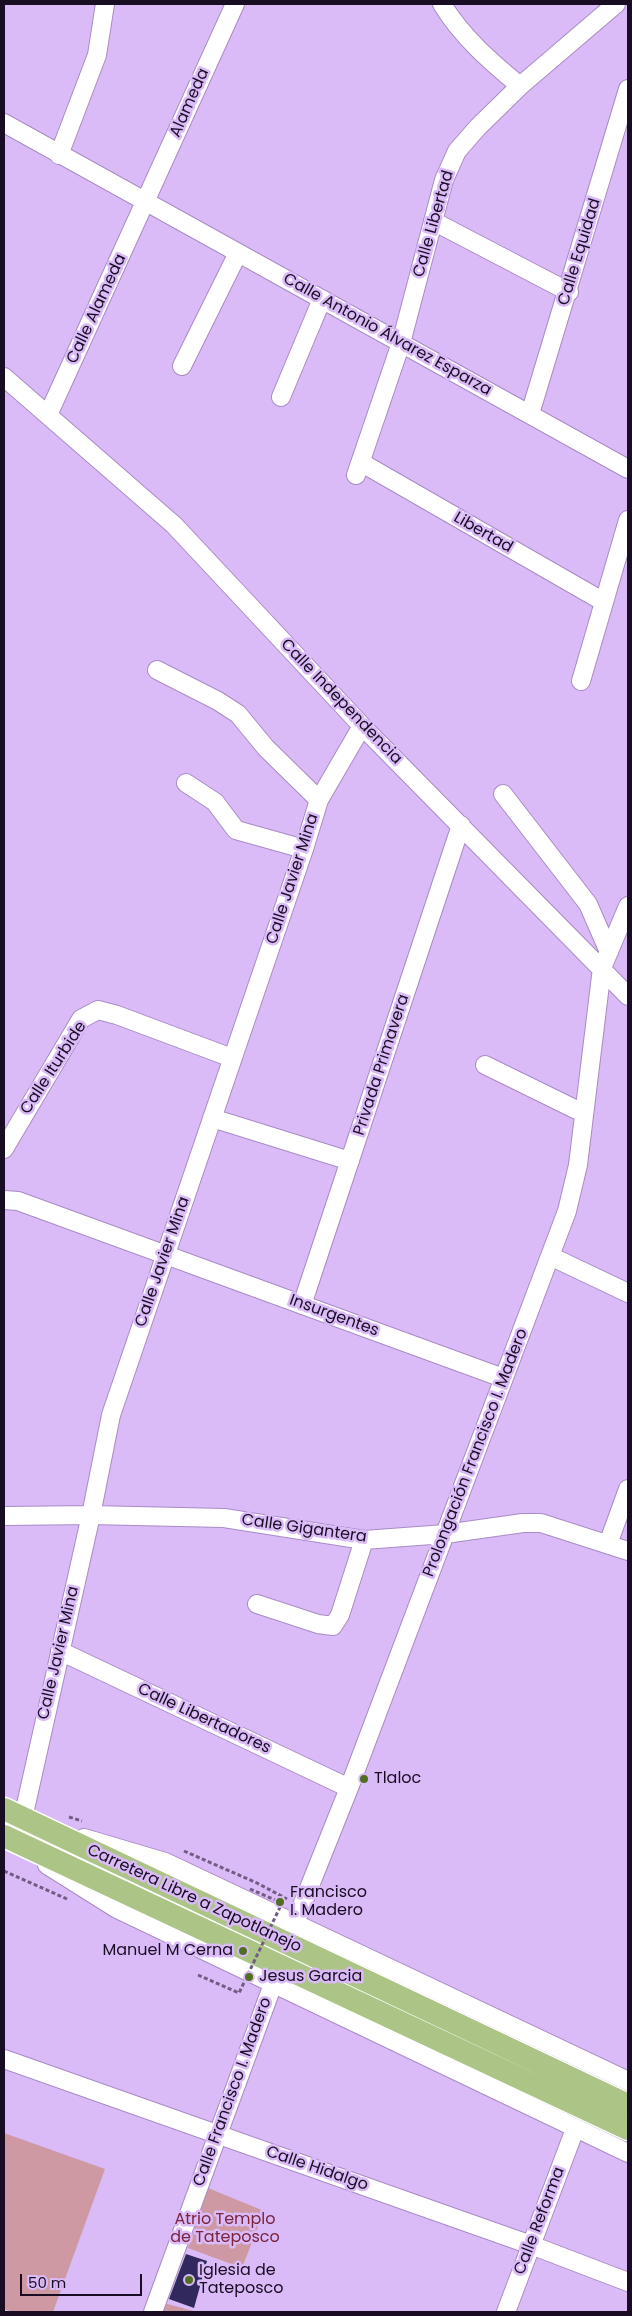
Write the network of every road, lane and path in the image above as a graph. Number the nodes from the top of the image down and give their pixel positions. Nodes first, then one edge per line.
1 (105, 4) edge
2 (235, 4) edge
3 (442, 4) edge
4 (616, 4) edge
5 (520, 86) junction
6 (628, 90) edge
7 (4, 123) edge
8 (59, 155) junction
9 (145, 203) junction
10 (433, 221) junction
11 (238, 252) junction
12 (569, 292) junction
13 (322, 299) junction
14 (402, 343) junction
15 (182, 366) dead end
16 (4, 377) edge
17 (281, 396) dead end
18 (530, 414) junction
19 (48, 415) junction
20 (359, 469) joint
21 (628, 469) edge
22 (628, 520) edge
23 (604, 602) junction
24 (158, 670) dead end
25 (581, 681) dead end
26 (362, 726) junction
27 (186, 783) dead end
28 (503, 794) dead end
29 (319, 800) junction
30 (461, 825) junction
31 (304, 849) junction
32 (628, 906) edge
33 (609, 952) junction
34 (602, 968) junction
35 (628, 996) edge
36 (232, 1058) junction
37 (485, 1065) dead end
38 (583, 1113) junction
39 (212, 1118) junction
40 (4, 1149) edge
41 (350, 1161) junction
42 (4, 1200) edge
43 (165, 1255) junction
44 (550, 1256) junction
45 (628, 1293) edge
46 (302, 1305) junction
47 (503, 1378) junction
48 (628, 1489) edge
49 (91, 1515) junction
50 (4, 1516) edge
51 (445, 1534) junction
52 (364, 1540) junction
53 (608, 1544) junction
54 (628, 1551) edge
55 (257, 1604) dead end
56 (60, 1650) junction
57 (349, 1788) junction
58 (23, 1818) edge
59 (4, 1838) edge
60 (250, 1889) dead end
61 (295, 1923) junction
62 (198, 1975) dead end
63 (273, 1984) junction
64 (4, 2059) edge
65 (626, 2073) edge
66 (628, 2105) edge
67 (575, 2129) junction
68 (628, 2129) edge
69 (218, 2134) junction
70 (628, 2153) edge
71 (531, 2245) junction
72 (628, 2282) edge
73 (154, 2312) edge
74 (506, 2312) edge

1 - 8 street
2 - 9 street, Alameda
3 - 5 street
4 - 5 street, Calle Libertad
5 - 10 street, Calle Libertad
6 - 12 street, Calle Equidad
7 - 8 street
8 - 9 street
9 - 11 street, Calle Antonio Álvarez Esparza
9 - 19 street, Calle Alameda
10 - 12 street
10 - 14 street, Calle Libertad
11 - 13 street, Calle Antonio Álvarez Esparza
11 - 15 street
12 - 18 street, Calle Equidad
13 - 14 street, Calle Antonio Álvarez Esparza
13 - 17 street
14 - 18 street, Calle Antonio Álvarez Esparza
14 - 20 street, Calle Libertad
16 - 19 street, Calle Independencia
18 - 21 street, Calle Antonio Álvarez Esparza
19 - 26 street, Calle Independencia
20 - 23 street, Libertad
22 - 23 street
23 - 25 street
24 - 29 street
26 - 29 street, Calle Javier Mina
26 - 30 street, Calle Independencia
27 - 31 street
28 - 33 street
29 - 31 street, Calle Javier Mina
30 - 34 street, Calle Independencia
30 - 41 street, Privada Primavera
31 - 36 street, Calle Javier Mina
32 - 33 street
33 - 34 street
34 - 35 street, Calle Independencia
34 - 38 street, Prolongación Francisco I. Madero
36 - 39 street, Calle Javier Mina
36 - 40 street, Calle Iturbide
37 - 38 street
38 - 44 street, Prolongación Francisco I. Madero
39 - 41 street
39 - 43 street, Calle Javier Mina
41 - 46 street, Privada Primavera
42 - 43 street, Insurgentes
43 - 46 street, Insurgentes
43 - 49 street, Calle Javier Mina
44 - 45 street
44 - 47 street, Prolongación Francisco I. Madero
46 - 47 street, Insurgentes
47 - 51 street, Prolongación Francisco I. Madero
48 - 53 street
49 - 50 street, Calle Gigantera
49 - 52 street, Calle Gigantera
49 - 56 street, Calle Javier Mina
51 - 52 street, Calle Gigantera
51 - 53 street, Calle Gigantera
51 - 57 street, Prolongación Francisco I. Madero
52 - 55 street
53 - 54 street, Calle Gigantera
56 - 57 street, Calle Libertadores
56 - 58 street, Calle Javier Mina
57 - 61 street, Prolongación Francisco I. Madero
58 - 61 street
58 - 66 main road, Carretera Libre a Zapotlanejo
59 - 63 street
59 - 68 main road, Carretera Libre a Zapotlanejo
60 - 62 path, bridge
61 - 65 street
63 - 67 street
63 - 69 street, Calle Francisco I. Madero
64 - 69 street, Calle Hidalgo
67 - 70 street
67 - 71 street, Calle Reforma
69 - 71 street, Calle Hidalgo
69 - 73 street, Calle Francisco I. Madero
71 - 72 street, Calle Hidalgo
71 - 74 street, Calle Reforma

